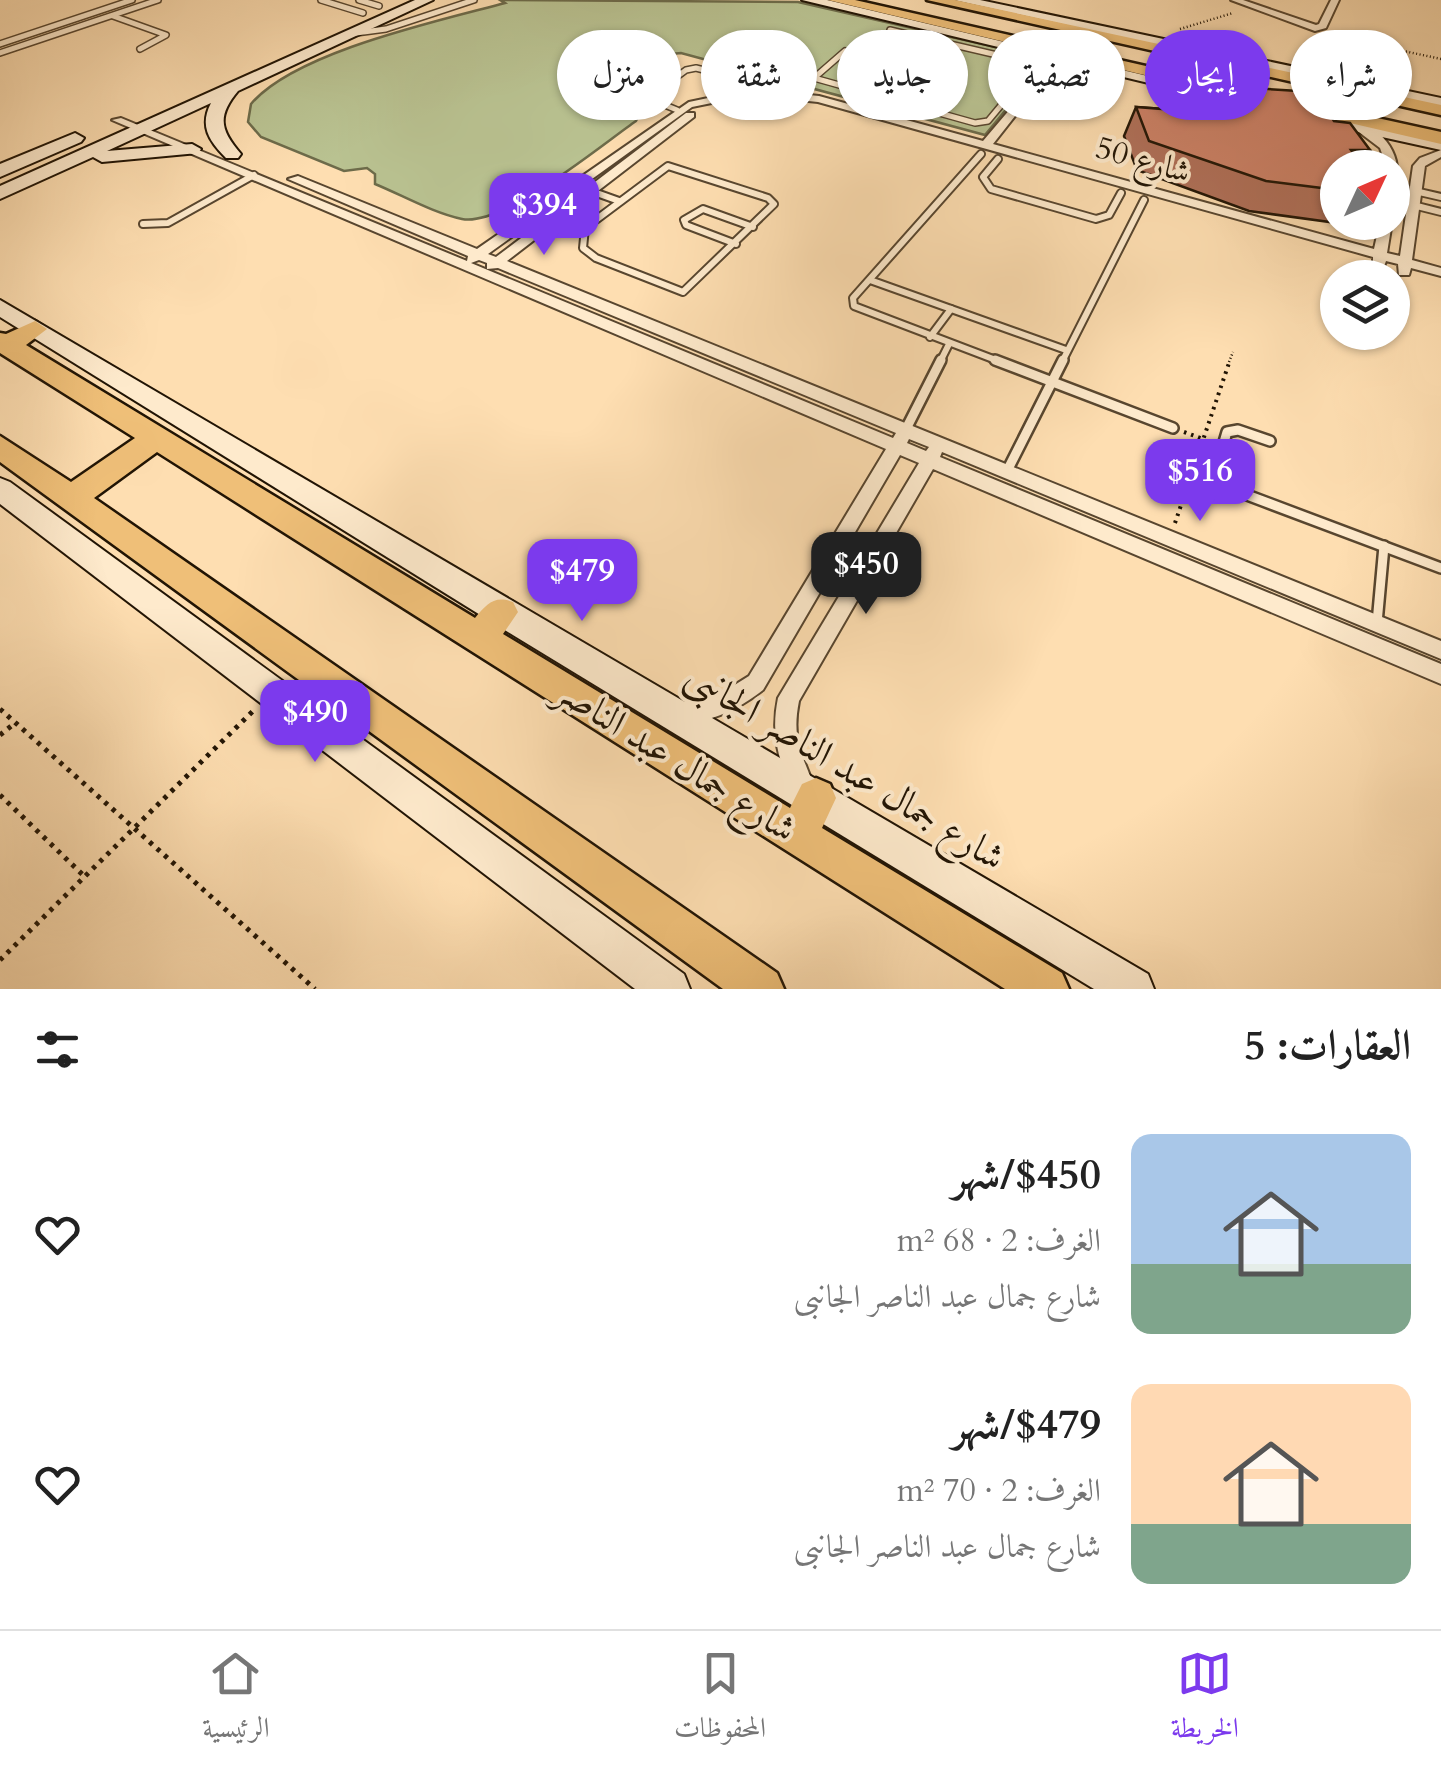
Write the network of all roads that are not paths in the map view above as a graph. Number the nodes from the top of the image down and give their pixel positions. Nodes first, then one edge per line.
1 (132, 0) edge
2 (158, 0) edge
3 (321, 0) edge
4 (474, 0) edge
5 (809, 0) edge
6 (834, 0) edge
7 (934, 0) edge
8 (961, 0) edge
9 (1237, 0) edge
10 (1335, 0) edge
11 (380, 6) edge
12 (426, 8) edge
13 (989, 12) junction
14 (113, 16) junction
15 (1010, 16) junction
16 (997, 30) edge
17 (970, 31) junction
18 (353, 33) junction
19 (988, 35) edge
20 (1145, 39) edge
21 (988, 43) edge
22 (0, 44) edge
23 (1145, 44) edge
24 (140, 49) dead end
25 (0, 53) edge
26 (837, 58) edge
27 (1270, 68) edge
28 (1270, 71) edge
29 (241, 83) junction
30 (837, 85) edge
31 (1441, 102) edge
32 (1270, 103) edge
33 (1441, 110) edge
34 (663, 120) edge
35 (894, 120) edge
36 (1004, 120) edge
37 (1345, 120) edge
38 (1356, 120) edge
39 (898, 121) joint
40 (129, 122) junction
41 (654, 126) junction
42 (1360, 127) junction
43 (668, 131) junction
44 (1400, 132) junction
45 (84, 134) dead end
46 (1441, 142) edge
47 (959, 143) junction
48 (192, 149) junction
49 (983, 149) junction
50 (1389, 150) edge
51 (1441, 153) edge
52 (225, 157) junction
53 (998, 159) junction
54 (0, 171) edge
55 (47, 172) junction
56 (254, 175) junction
57 (591, 190) junction
58 (0, 193) edge
59 (1121, 194) junction
60 (1414, 198) junction
61 (1441, 198) edge
62 (1144, 200) junction
63 (619, 201) junction
64 (1441, 212) edge
65 (143, 224) dead end
66 (753, 227) junction
67 (1383, 240) edge
68 (736, 244) junction
69 (478, 254) junction
70 (1380, 260) junction
71 (1405, 260) edge
72 (498, 262) junction
73 (465, 265) junction
74 (1410, 268) edge
75 (1410, 270) edge
76 (1441, 272) edge
77 (484, 273) junction
78 (870, 280) junction
79 (1441, 283) edge
80 (0, 307) edge
81 (951, 309) junction
82 (14, 338) edge
83 (930, 338) junction
84 (949, 344) junction
85 (1066, 350) junction
86 (1049, 382) junction
87 (1173, 428) dead end
88 (157, 437) junction
89 (903, 437) junction
90 (1270, 441) dead end
91 (0, 447) edge
92 (935, 451) junction
93 (1007, 471) junction
94 (0, 489) edge
95 (71, 498) junction
96 (1384, 546) junction
97 (1441, 568) edge
98 (1377, 624) junction
99 (490, 625) junction
100 (1441, 650) edge
101 (1441, 674) edge
102 (668, 710) junction
103 (816, 798) junction
104 (798, 835) junction
105 (669, 989) edge
106 (761, 989) edge
107 (1046, 989) edge
108 (1133, 989) edge

1 - 22 lane
2 - 14 lane
3 - 11 lane
4 - 12 lane
5 - 21 main road
6 - 17 main road
7 - 13 main road
8 - 20 main road
9 - 10 street
11 - 12 main road
11 - 18 main road
11 - 40 main road
12 - 18 lane
13 - 15 main road
13 - 17 main road
14 - 24 lane
14 - 25 lane
15 - 16 main road
15 - 23 main road
17 - 19 main road
18 - 29 main road
26 - 30 lane
27 - 31 main road
28 - 33 main road
29 - 40 main road
29 - 52 main road
32 - 42 main road
34 - 41 street, شارع 50
35 - 39 street, شارع 50
36 - 49 street
37 - 42 street
38 - 44 main road
39 - 47 street, شارع 50
40 - 48 street
40 - 52 street
40 - 55 main road
41 - 43 street
41 - 69 street, شارع 50
42 - 44 main road
42 - 50 street
43 - 47 street, شارع 50
43 - 57 street, شارع 50
44 - 46 main road
45 - 54 main road
47 - 49 street, شارع 50
48 - 52 street
48 - 55 main road
49 - 53 street, شارع 50
49 - 70 street, شارع 50
49 - 78 lane
51 - 60 street
52 - 56 street
52 - 69 street
53 - 59 street, شارع 50
53 - 59 lane
55 - 58 main road
56 - 65 lane
56 - 73 street
57 - 63 lane
57 - 72 street, شارع 50
59 - 62 street, شارع 50
60 - 61 lane
60 - 64 lane
60 - 71 street
62 - 70 street, شارع 50
62 - 85 lane
63 - 66 lane
63 - 68 lane
66 - 68 lane
66 - 68 lane
67 - 70 street
69 - 72 street
69 - 73 street, شارع 50
72 - 77 street, شارع 50
72 - 89 street
73 - 77 street
74 - 76 street, شارع 50
75 - 79 street, شارع 50
77 - 89 street
78 - 81 lane
78 - 83 lane
80 - 82 main road, شارع جمال عبد الناصر الجانبى
81 - 83 lane
81 - 85 lane
82 - 88 main road, شارع جمال عبد الناصر
82 - 99 main road, شارع جمال عبد الناصر الجانبى
83 - 84 lane
84 - 86 lane
84 - 89 lane
85 - 86 lane
86 - 87 lane
86 - 93 lane
88 - 95 main road
88 - 99 main road, شارع جمال عبد الناصر
89 - 92 street
89 - 102 street
90 - 96 lane
91 - 95 main road
92 - 93 street
92 - 101 street
92 - 103 street
93 - 98 street
94 - 105 main road
95 - 106 main road
96 - 97 lane
96 - 98 lane
98 - 100 street
99 - 102 main road, شارع جمال عبد الناصر الجانبى
99 - 104 main road, شارع جمال عبد الناصر
102 - 103 main road, شارع جمال عبد الناصر الجانبى
103 - 104 main road
103 - 108 main road, شارع جمال عبد الناصر الجانبى
104 - 107 main road, شارع جمال عبد الناصر

